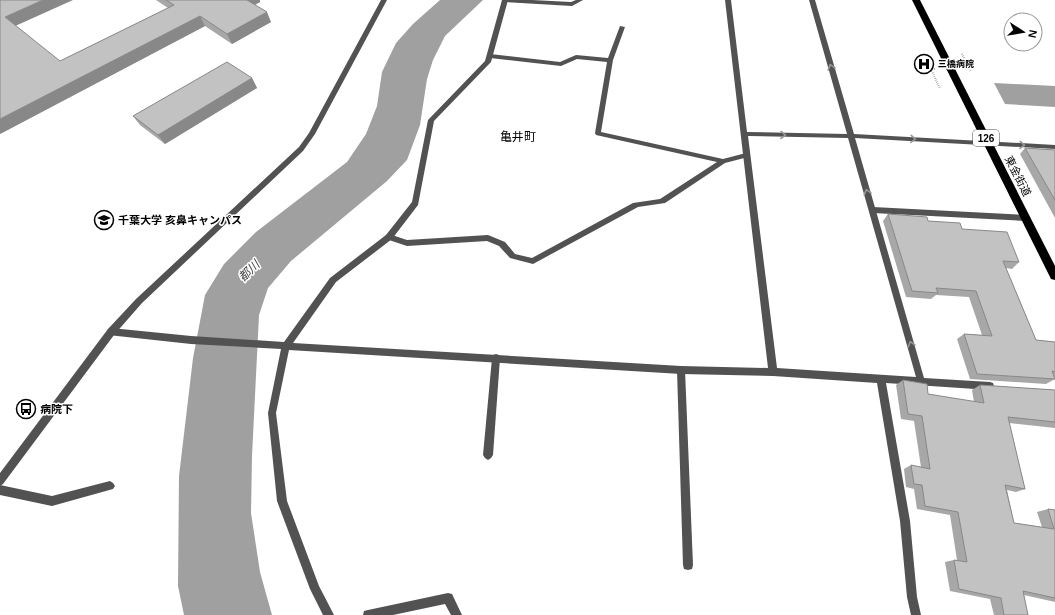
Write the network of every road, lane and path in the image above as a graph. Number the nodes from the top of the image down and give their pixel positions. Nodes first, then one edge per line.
1 (384, 0) edge
2 (505, 0) edge
3 (580, 0) edge
4 (728, 0) edge
5 (812, 0) edge
6 (916, 0) edge
7 (622, 28) dead end
8 (961, 52) dead end
9 (490, 56) junction
10 (610, 60) junction
11 (931, 69) dead end
12 (971, 71) dead end
13 (940, 89) dead end
14 (744, 134) junction
15 (851, 136) junction
16 (988, 143) junction
17 (1055, 147) edge
18 (746, 155) junction
19 (723, 161) junction
20 (872, 210) junction
21 (1026, 218) junction
22 (389, 237) junction
23 (1055, 276) edge
24 (111, 332) junction
25 (286, 346) junction
26 (496, 358) junction
27 (681, 370) junction
28 (773, 372) junction
29 (881, 378) junction
30 (921, 381) junction
31 (1000, 386) edge
32 (488, 455) dead end
33 (0, 481) edge
34 (110, 486) dead end
35 (0, 490) edge
36 (688, 565) dead end
37 (329, 615) edge
38 (368, 615) edge
39 (457, 615) edge
40 (916, 615) edge

1 - 24 street
2 - 3 street
2 - 9 street
4 - 14 street
15 -> 5 street
6 - 16 highway, 東金街道 / 126
7 - 10 street
8 - 12 path
9 - 10 street
9 - 22 street
10 - 19 street
11 - 13 path
14 -> 15 street
14 - 18 street
15 -> 16 street
20 -> 15 street
16 -> 17 street
16 - 21 highway, 東金街道 / 126
18 - 19 street
18 - 28 street
19 - 22 street
20 - 21 street
30 -> 20 street
21 - 23 highway, 東金街道 / 126
22 - 25 street
24 - 25 street
24 - 33 street
25 - 26 street
25 - 37 street
26 - 27 street
26 - 32 street
27 - 28 street
27 - 36 street
28 - 29 street
29 - 30 street
29 - 40 street
30 - 31 street
34 - 35 street
38 - 39 street

